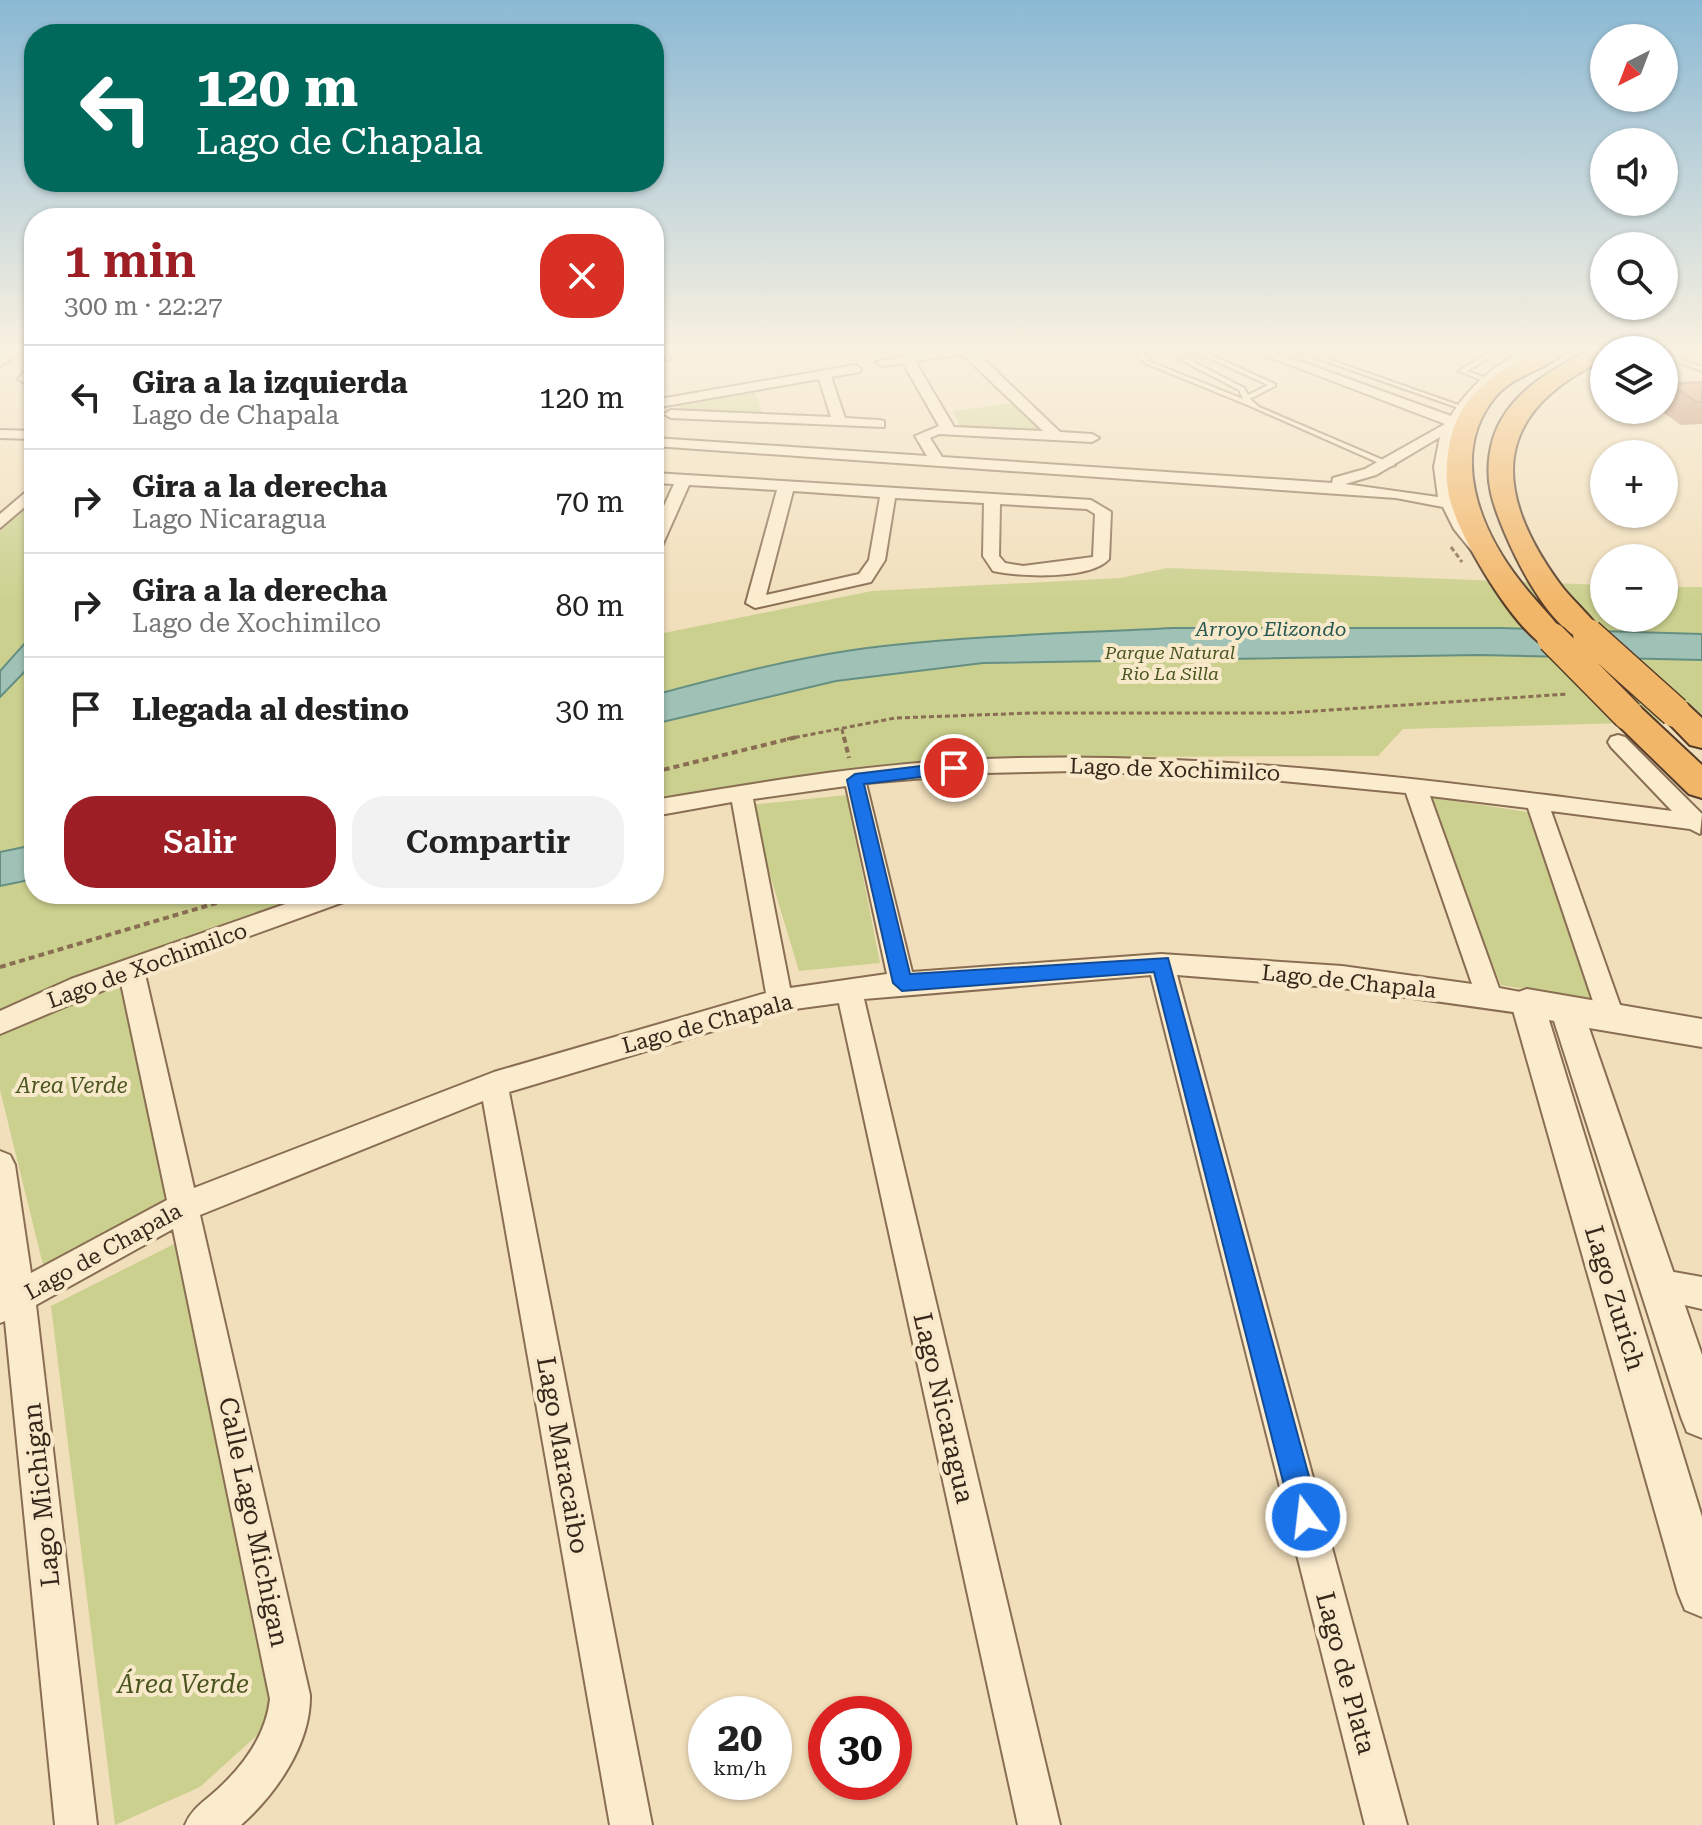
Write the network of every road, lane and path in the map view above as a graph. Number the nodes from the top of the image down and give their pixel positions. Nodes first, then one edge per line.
1 (923, 434) edge
2 (1028, 434) edge
3 (1322, 434) edge
4 (1436, 434) edge
5 (1449, 434) edge
6 (1464, 434) edge
7 (1507, 434) edge
8 (1056, 436) joint
9 (1092, 438) dead end
10 (664, 447) edge
11 (1410, 450) junction
12 (1443, 458) junction
13 (936, 459) junction
14 (1391, 465) junction
15 (664, 479) edge
16 (683, 481) junction
17 (1312, 486) junction
18 (786, 487) junction
19 (888, 493) junction
20 (24, 500) edge
21 (992, 501) junction
22 (1446, 503) junction
23 (0, 523) edge
24 (664, 524) edge
25 (1485, 556) junction
26 (1566, 694) dead end
27 (1623, 728) junction
28 (842, 729) junction
29 (1702, 737) edge
30 (664, 769) edge
31 (855, 780) junction
32 (1702, 785) edge
33 (1414, 786) junction
34 (741, 793) junction
35 (1537, 802) junction
36 (664, 806) edge
37 (1699, 825) edge
38 (213, 904) edge
39 (313, 904) edge
40 (1161, 964) junction
41 (0, 967) edge
42 (131, 970) junction
43 (902, 983) junction
44 (849, 990) junction
45 (780, 1000) junction
46 (1508, 1000) junction
47 (1567, 1011) junction
48 (1612, 1019) junction
49 (0, 1023) edge
50 (1702, 1033) edge
51 (494, 1084) junction
52 (0, 1165) edge
53 (185, 1206) junction
54 (1657, 1285) junction
55 (1702, 1293) edge
56 (10, 1302) edge
57 (1702, 1417) edge
58 (1702, 1593) edge
59 (214, 1823) edge
60 (76, 1825) edge
61 (631, 1825) edge
62 (1039, 1825) edge
63 (1386, 1825) edge

1 - 13 street
2 - 8 street
3 - 14 lane
4 - 11 street
5 - 12 street
6 - 25 highway
7 - 29 highway, bridge
8 - 9 street
10 - 13 street
11 - 12 street
11 - 14 street
12 - 22 street
13 - 17 street
14 - 17 street
15 - 16 street
16 - 18 street
16 - 24 street
17 - 22 street
18 - 19 street
18 - 19 street
19 - 21 street
20 - 23 street
21 - 21 street
22 - 25 street
25 - 27 highway, bridge
26 - 28 path
27 - 32 highway
27 - 37 street
28 - 30 path
28 - 31 path
31 - 33 street, Lago de Xochimilco
31 - 34 street, Lago de Xochimilco
31 - 43 street
33 - 35 street, Lago de Xochimilco
33 - 46 street, Lago Zurich
34 - 36 street, Lago de Xochimilco
34 - 45 street
35 - 37 street, Lago de Xochimilco
35 - 48 street
38 - 41 path
39 - 42 street, Lago de Xochimilco
40 - 43 street, Lago de Chapala
40 - 46 street, Lago de Chapala
40 - 63 street, Lago de Plata
42 - 49 street, Lago de Xochimilco
42 - 53 street
43 - 44 street, Lago de Chapala
44 - 45 street, Lago de Chapala
44 - 62 street, Lago Nicaragua
45 - 51 street, Lago de Chapala
46 - 47 street, Lago de Chapala
46 - 58 street, Lago Zurich
47 - 48 street, Lago de Chapala
47 - 54 street, Lago Zurich
48 - 50 street, Lago de Chapala
51 - 53 street, Lago de Chapala
51 - 61 street, Lago Maracaibo
52 - 56 street, Lago Michigan
53 - 56 street, Lago de Chapala
53 - 59 street, Calle Lago Michigan
54 - 55 street
54 - 57 street, Lago Zurich
56 - 60 street, Lago Michigan

